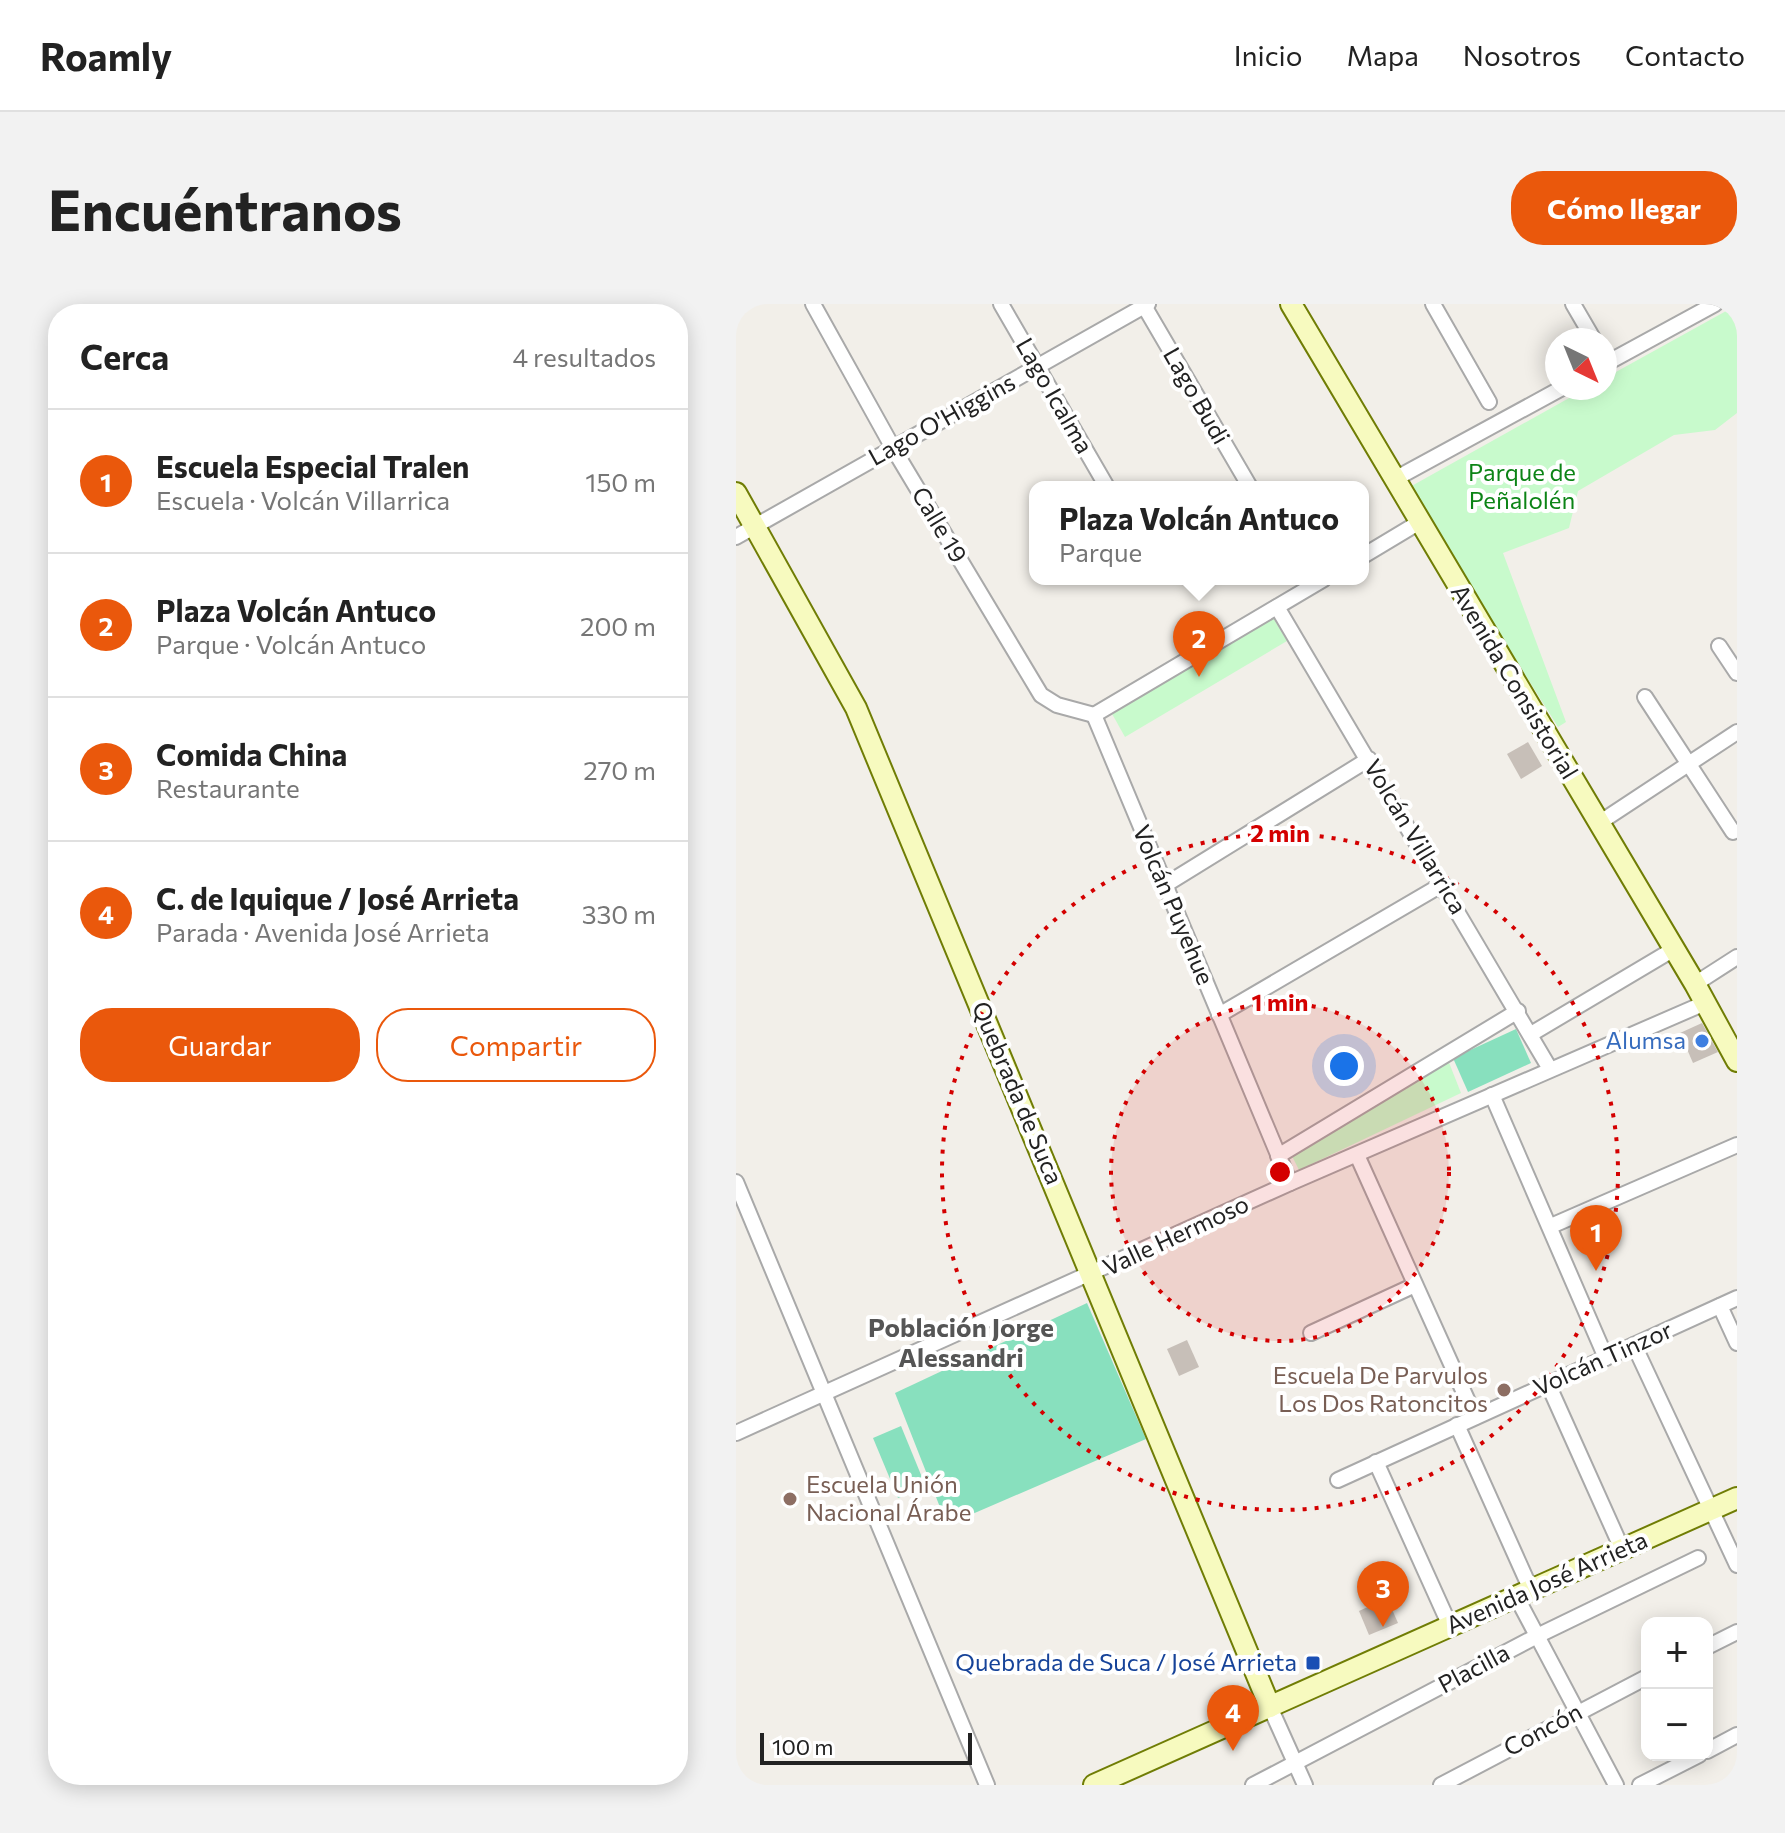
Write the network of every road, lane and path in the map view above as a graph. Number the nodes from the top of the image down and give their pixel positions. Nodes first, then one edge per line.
1 (813, 304) edge
2 (1001, 304) edge
3 (1291, 304) edge
4 (1433, 304) edge
5 (1573, 304) edge
6 (1715, 304) edge
7 (1145, 305) edge
8 (1587, 328) edge
9 (1617, 357) edge
10 (1037, 367) junction
11 (1545, 397) edge
12 (1489, 402) dead end
13 (893, 448) junction
14 (1393, 480) junction
15 (1104, 481) edge
16 (1247, 481) edge
17 (736, 493) edge
18 (1418, 523) junction
19 (755, 526) junction
20 (736, 537) edge
21 (1369, 552) edge
22 (1314, 585) edge
23 (1277, 607) junction
24 (1719, 646) dead end
25 (1737, 673) edge
26 (1645, 697) dead end
27 (1094, 715) junction
28 (1737, 732) edge
29 (1369, 759) junction
30 (1689, 764) junction
31 (1599, 823) junction
32 (1733, 832) dead end
33 (1443, 884) junction
34 (1165, 885) junction
35 (1674, 949) junction
36 (1737, 957) edge
37 (1695, 984) junction
38 (1705, 1003) junction
39 (1518, 1011) junction
40 (1219, 1015) junction
41 (1531, 1034) junction
42 (1737, 1061) edge
43 (1550, 1069) junction
44 (1492, 1095) junction
45 (1737, 1145) edge
46 (1357, 1155) junction
47 (1278, 1156) junction
48 (736, 1182) edge
49 (1290, 1183) junction
50 (1551, 1226) junction
51 (1092, 1274) junction
52 (1415, 1285) junction
53 (1737, 1298) edge
54 (1720, 1306) junction
55 (1311, 1333) dead end
56 (1737, 1343) edge
57 (1634, 1345) junction
58 (1606, 1358) junction
59 (1548, 1384) junction
60 (825, 1394) junction
61 (1475, 1417) junction
62 (1457, 1425) junction
63 (736, 1433) edge
64 (1376, 1462) junction
65 (1338, 1480) dead end
66 (1737, 1498) edge
67 (1709, 1511) junction
68 (1622, 1549) junction
69 (1698, 1558) dead end
70 (1737, 1565) edge
71 (1524, 1593) junction
72 (1450, 1626) junction
73 (1737, 1632) edge
74 (1537, 1636) junction
75 (1713, 1644) edge
76 (1641, 1680) edge
77 (1270, 1707) junction
78 (1577, 1711) junction
79 (1737, 1735) edge
80 (1713, 1748) edge
81 (1687, 1761) edge
82 (1294, 1764) junction
83 (987, 1785) edge
84 (1094, 1785) edge
85 (1253, 1785) edge
86 (1305, 1785) edge
87 (1441, 1785) edge
88 (1616, 1785) edge
89 (1640, 1785) edge

1 - 13 street, Calle 19
2 - 10 street, Lago Icalma
3 - 14 street, Avenida Consistorial
4 - 12 street
5 - 8 street
6 - 9 street
7 - 10 street, Lago O'Higgins
7 - 16 street, Lago Budi
10 - 13 street, Lago O'Higgins
10 - 15 street, Lago Icalma
11 - 14 street
13 - 19 street, Lago O'Higgins
13 - 27 street, Calle 19
14 - 18 street, Avenida Consistorial
17 - 19 street, Quebrada de Suca
18 - 21 street
18 - 31 street, Avenida Consistorial
19 - 20 street, Lago O'Higgins
19 - 51 street, Quebrada de Suca
22 - 23 street
23 - 27 street
23 - 29 street, Volcán Villarrica
24 - 25 street
26 - 30 street
27 - 34 street, Volcán Puyehue
28 - 30 street
29 - 33 street, Volcán Villarrica
29 - 34 street
30 - 31 street
30 - 32 street
31 - 35 street, Avenida Consistorial
33 - 39 street, Volcán Villarrica
33 - 40 street
34 - 40 street, Volcán Puyehue
35 - 37 street, Avenida Consistorial
35 - 41 street
36 - 37 street
37 - 38 street, Avenida Consistorial
38 - 42 street, Avenida Consistorial
38 - 43 street, Valle Hermoso
39 - 41 street, Volcán Villarrica
39 - 47 street
40 - 47 street, Volcán Puyehue
41 - 43 street, Volcán Villarrica
43 - 44 street, Valle Hermoso
44 - 46 street, Valle Hermoso
44 - 50 street
45 - 50 street
46 - 49 street, Valle Hermoso
46 - 52 street
47 - 49 street, Volcán Puyehue
48 - 60 street
49 - 51 street, Valle Hermoso
50 - 58 street
51 - 60 street, Valle Hermoso
51 - 77 street, Quebrada de Suca
52 - 55 street
52 - 61 street
53 - 54 street, Volcán Tinzor
54 - 56 street
54 - 57 street, Volcán Tinzor
57 - 58 street, Volcán Tinzor
57 - 67 street
58 - 59 street, Volcán Tinzor
59 - 61 street, Volcán Tinzor
59 - 68 street
60 - 63 street, Valle Hermoso
60 - 83 street
61 - 62 street, Volcán Tinzor
62 - 64 street, Volcán Tinzor
62 - 71 street
64 - 65 street, Volcán Tinzor
64 - 72 street
66 - 67 street, Avenida José Arrieta
67 - 68 street, Avenida José Arrieta
67 - 70 street
68 - 71 street, Avenida José Arrieta
69 - 74 street, Placilla
71 - 72 street, Avenida José Arrieta
71 - 74 street
72 - 77 street, Avenida José Arrieta
73 - 75 street
74 - 78 street
74 - 82 street, Placilla
76 - 78 street, Concón
77 - 82 street
77 - 84 street, Avenida José Arrieta
78 - 87 street, Concón
78 - 88 street
79 - 80 street
81 - 89 street
82 - 85 street, Placilla
82 - 86 street

